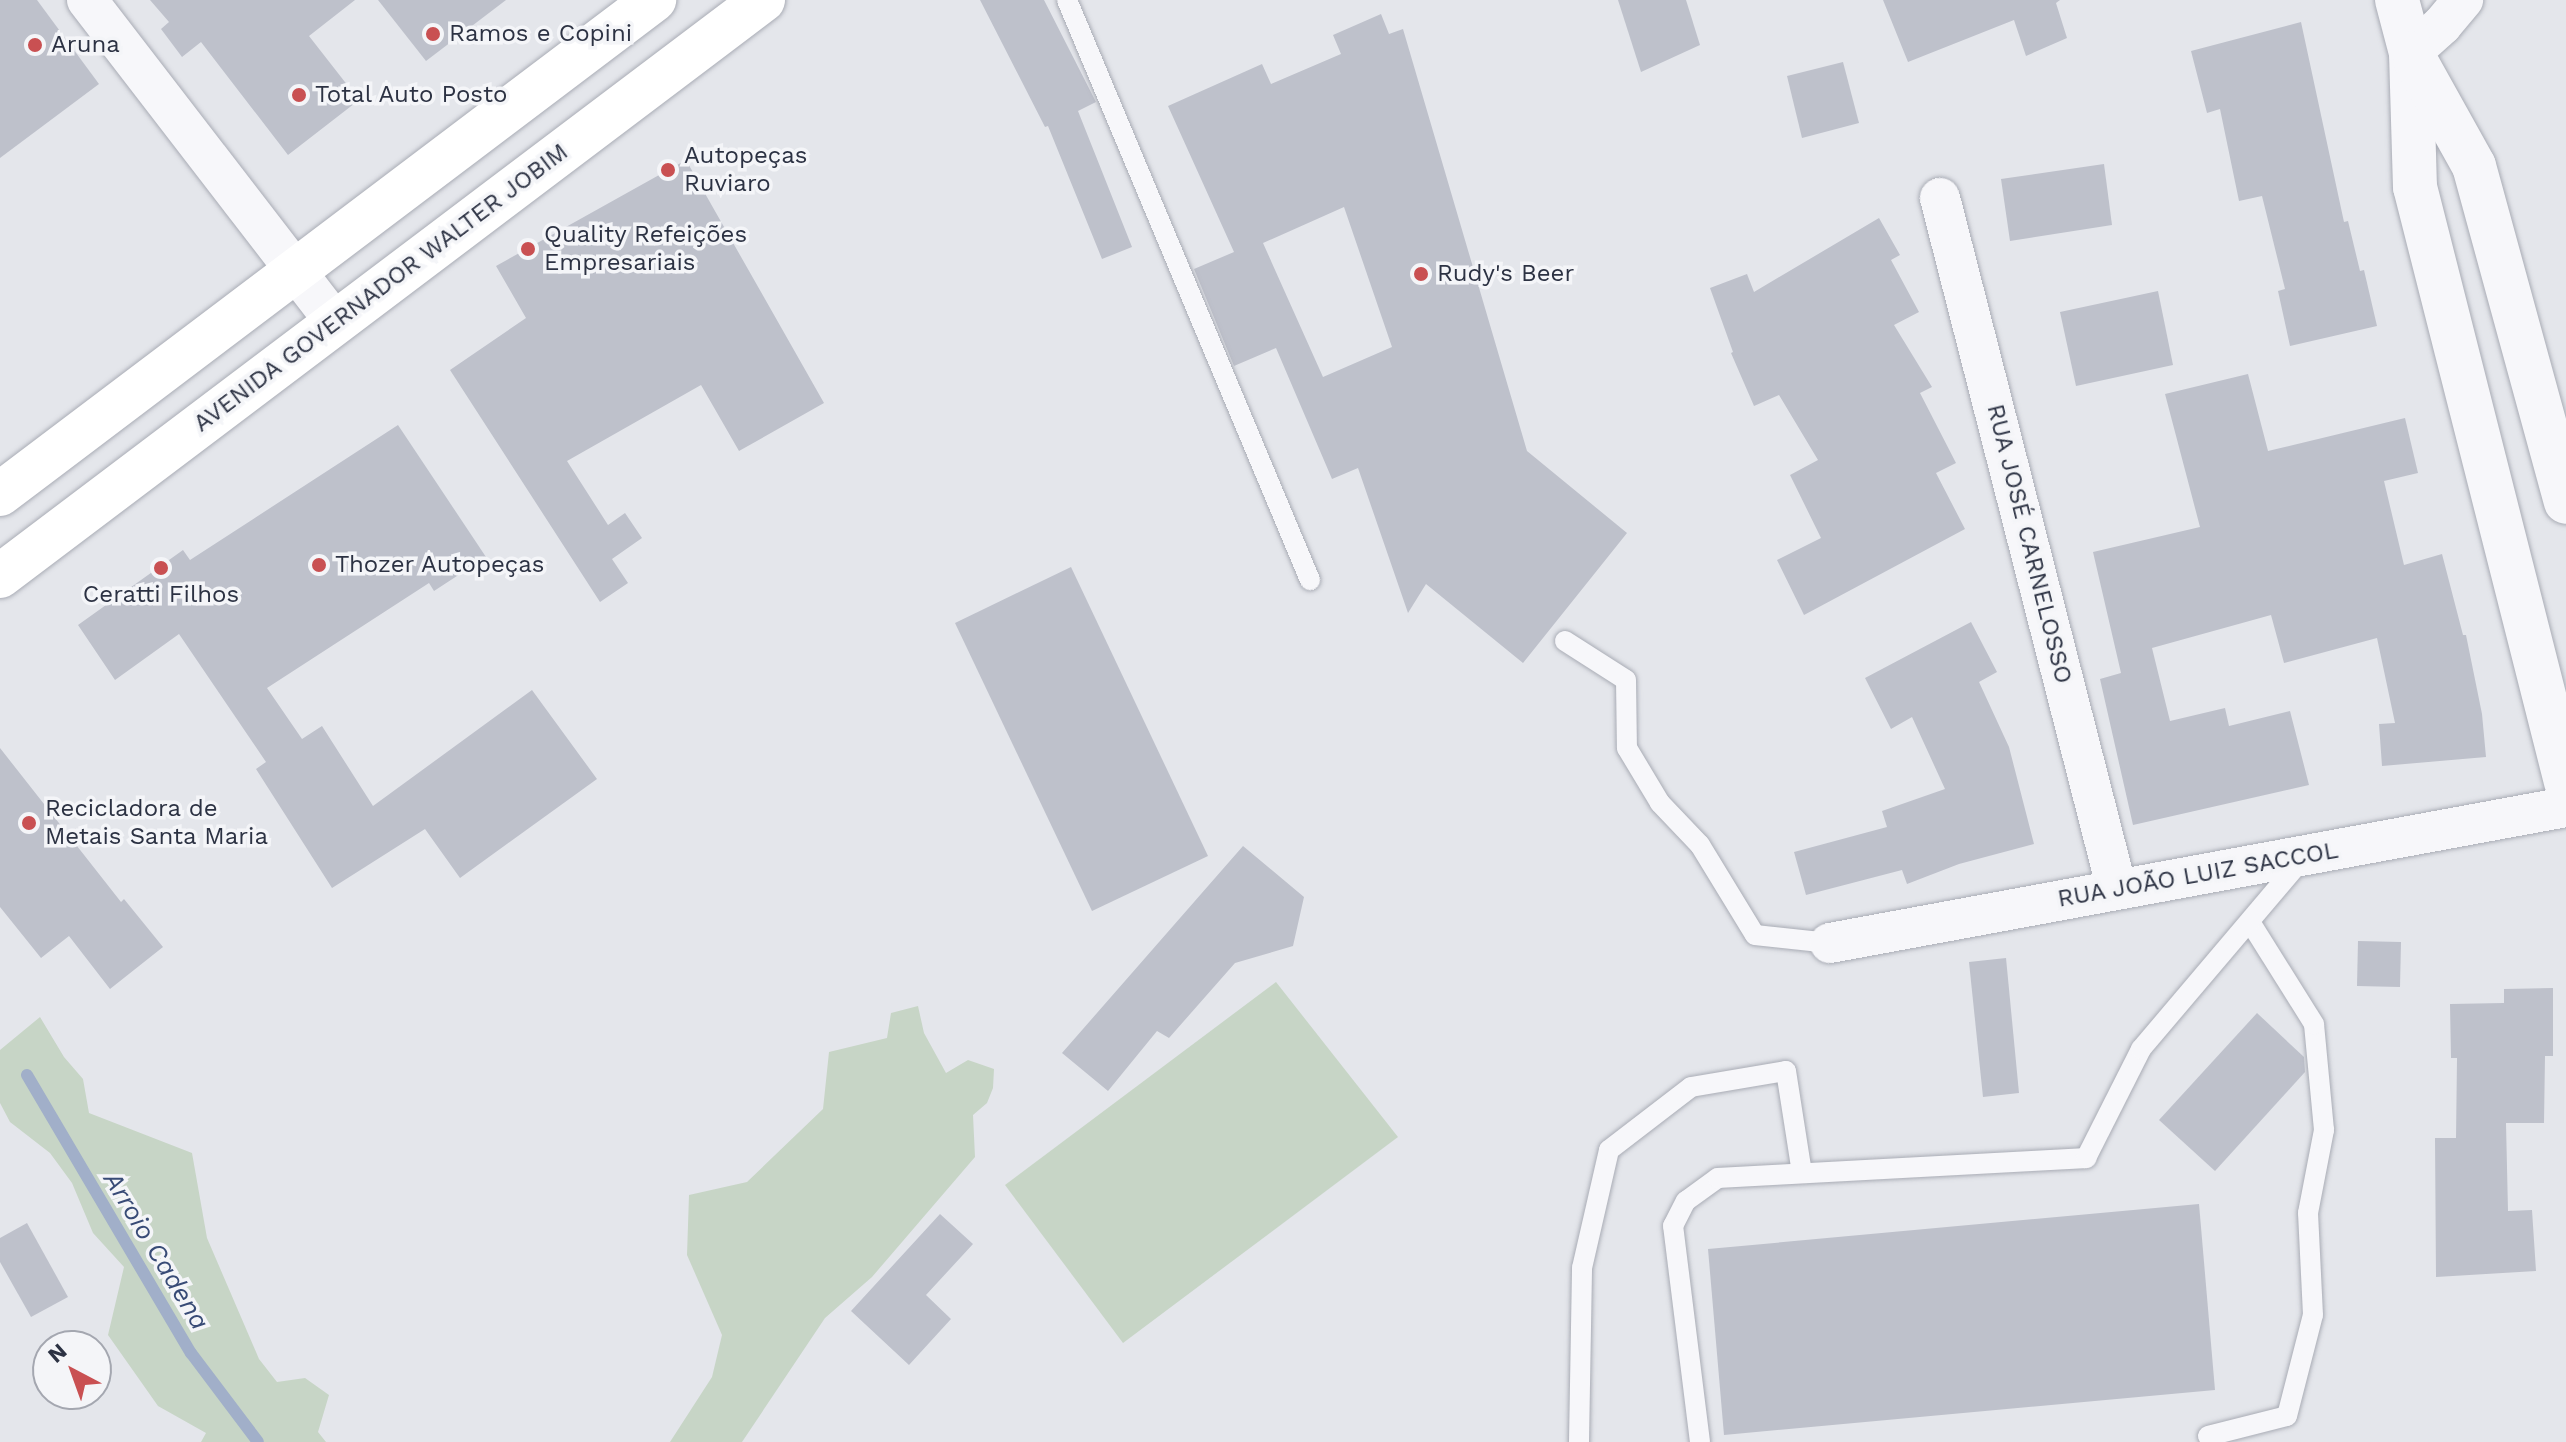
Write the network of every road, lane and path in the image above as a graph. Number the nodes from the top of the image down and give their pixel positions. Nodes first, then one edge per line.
1 (87, 0) edge
2 (654, 0) edge
3 (763, 0) edge
4 (1067, 0) edge
5 (2397, 0) edge
6 (2463, 0) edge
7 (2411, 53) junction
8 (1940, 198) dead end
9 (297, 270) junction
10 (335, 322) junction
11 (197, 345) junction
12 (236, 398) junction
13 (0, 494) edge
14 (2566, 502) edge
15 (0, 576) edge
16 (1310, 580) dead end
17 (1565, 641) dead end
18 (2566, 782) edge
19 (2566, 807) edge
20 (2305, 856) junction
21 (2117, 890) junction
22 (2250, 922) junction
23 (1830, 943) joint
24 (1802, 1173) junction
25 (2208, 1436) dead end
26 (1579, 1442) edge
27 (1700, 1442) edge

1 - 9 street
2 - 9 main road
3 - 10 main road, AVENIDA GOVERNADOR WALTER JOBIM
4 - 16 lane
5 - 7 street
6 - 7 street
7 - 14 street
7 - 18 street
8 - 21 street, RUA JOSÉ CARNELOSSO
9 - 10 street
9 - 11 main road
10 - 12 main road, AVENIDA GOVERNADOR WALTER JOBIM
11 - 12 main road
11 - 13 main road
12 - 15 main road, AVENIDA GOVERNADOR WALTER JOBIM
17 - 23 lane
19 - 20 street, RUA JOÃO LUIZ SACCOL
20 - 21 street, RUA JOÃO LUIZ SACCOL
20 - 22 lane
21 - 23 street, RUA JOÃO LUIZ SACCOL
22 - 24 lane
22 - 25 lane
24 - 26 lane
24 - 27 lane

